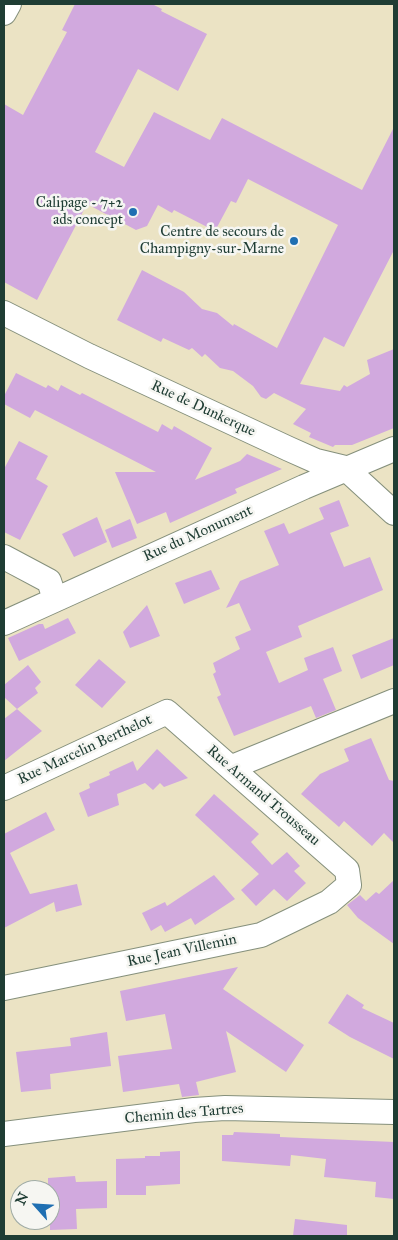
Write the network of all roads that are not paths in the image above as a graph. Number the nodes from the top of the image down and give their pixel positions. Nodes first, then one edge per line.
1 (9, 4) edge
2 (4, 13) edge
3 (4, 312) edge
4 (394, 449) edge
5 (345, 468) junction
6 (394, 513) edge
7 (4, 557) edge
8 (55, 599) junction
9 (4, 623) edge
10 (394, 701) edge
11 (167, 712) joint
12 (232, 767) junction
13 (4, 788) edge
14 (349, 885) joint
15 (4, 988) edge
16 (394, 1112) edge
17 (4, 1134) edge

1 - 2 street
3 - 5 street, Rue de Dunkerque
4 - 5 street, Rue du Monument
5 - 6 street, Rue de Dunkerque
5 - 8 street, Rue du Monument
7 - 8 street
8 - 9 street, Rue du Monument
10 - 12 street
11 - 12 street, Rue Armand Trousseau
11 - 13 street, Rue Marcelin Berthelot
12 - 14 street, Rue Armand Trousseau
14 - 15 street, Rue Jean Villemin
16 - 17 street, Chemin des Tartres

